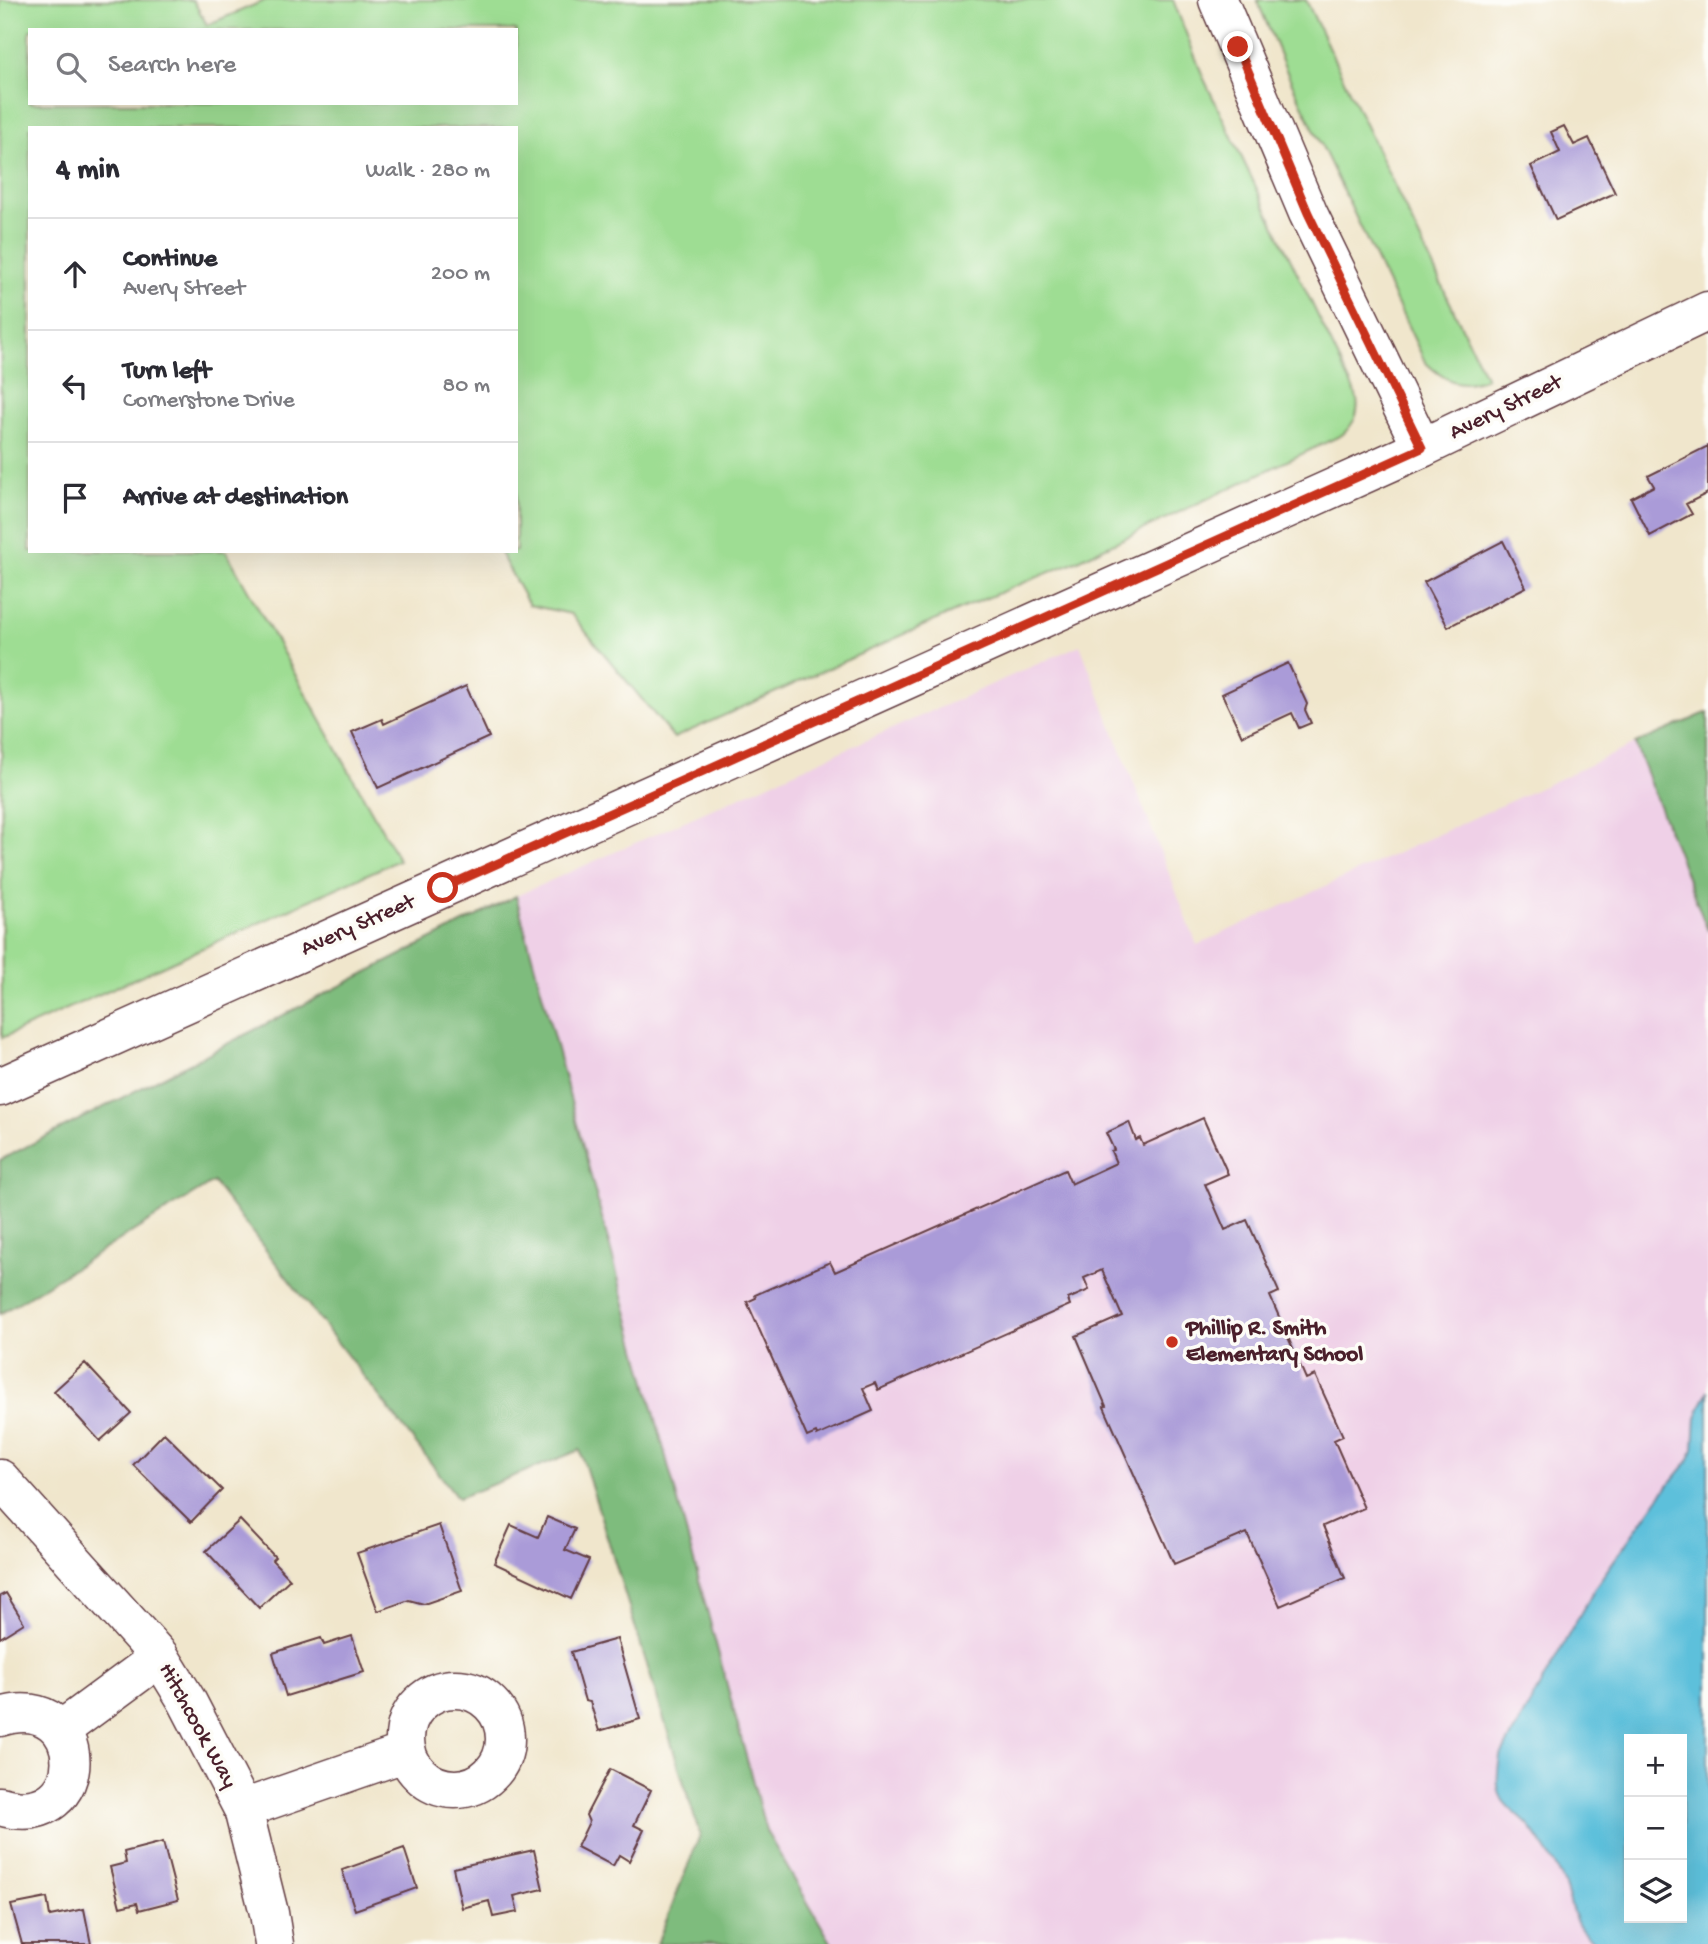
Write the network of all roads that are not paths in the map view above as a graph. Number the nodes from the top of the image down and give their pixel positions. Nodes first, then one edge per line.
1 (1218, 0) edge
2 (1708, 312) edge
3 (1422, 448) junction
4 (0, 1087) edge
5 (0, 1479) edge
6 (160, 1657) junction
7 (0, 1717) edge
8 (61, 1730) junction
9 (407, 1752) dead end
10 (0, 1806) edge
11 (243, 1809) junction
12 (274, 1944) edge

1 - 3 main road
2 - 3 main road, Avery Street
3 - 4 main road, Avery Street
5 - 6 main road, Hitchcook Way
6 - 8 main road
6 - 11 main road, Hitchcook Way
7 - 8 main road
8 - 10 main road
9 - 11 main road
11 - 12 main road, Hitchcook Way

